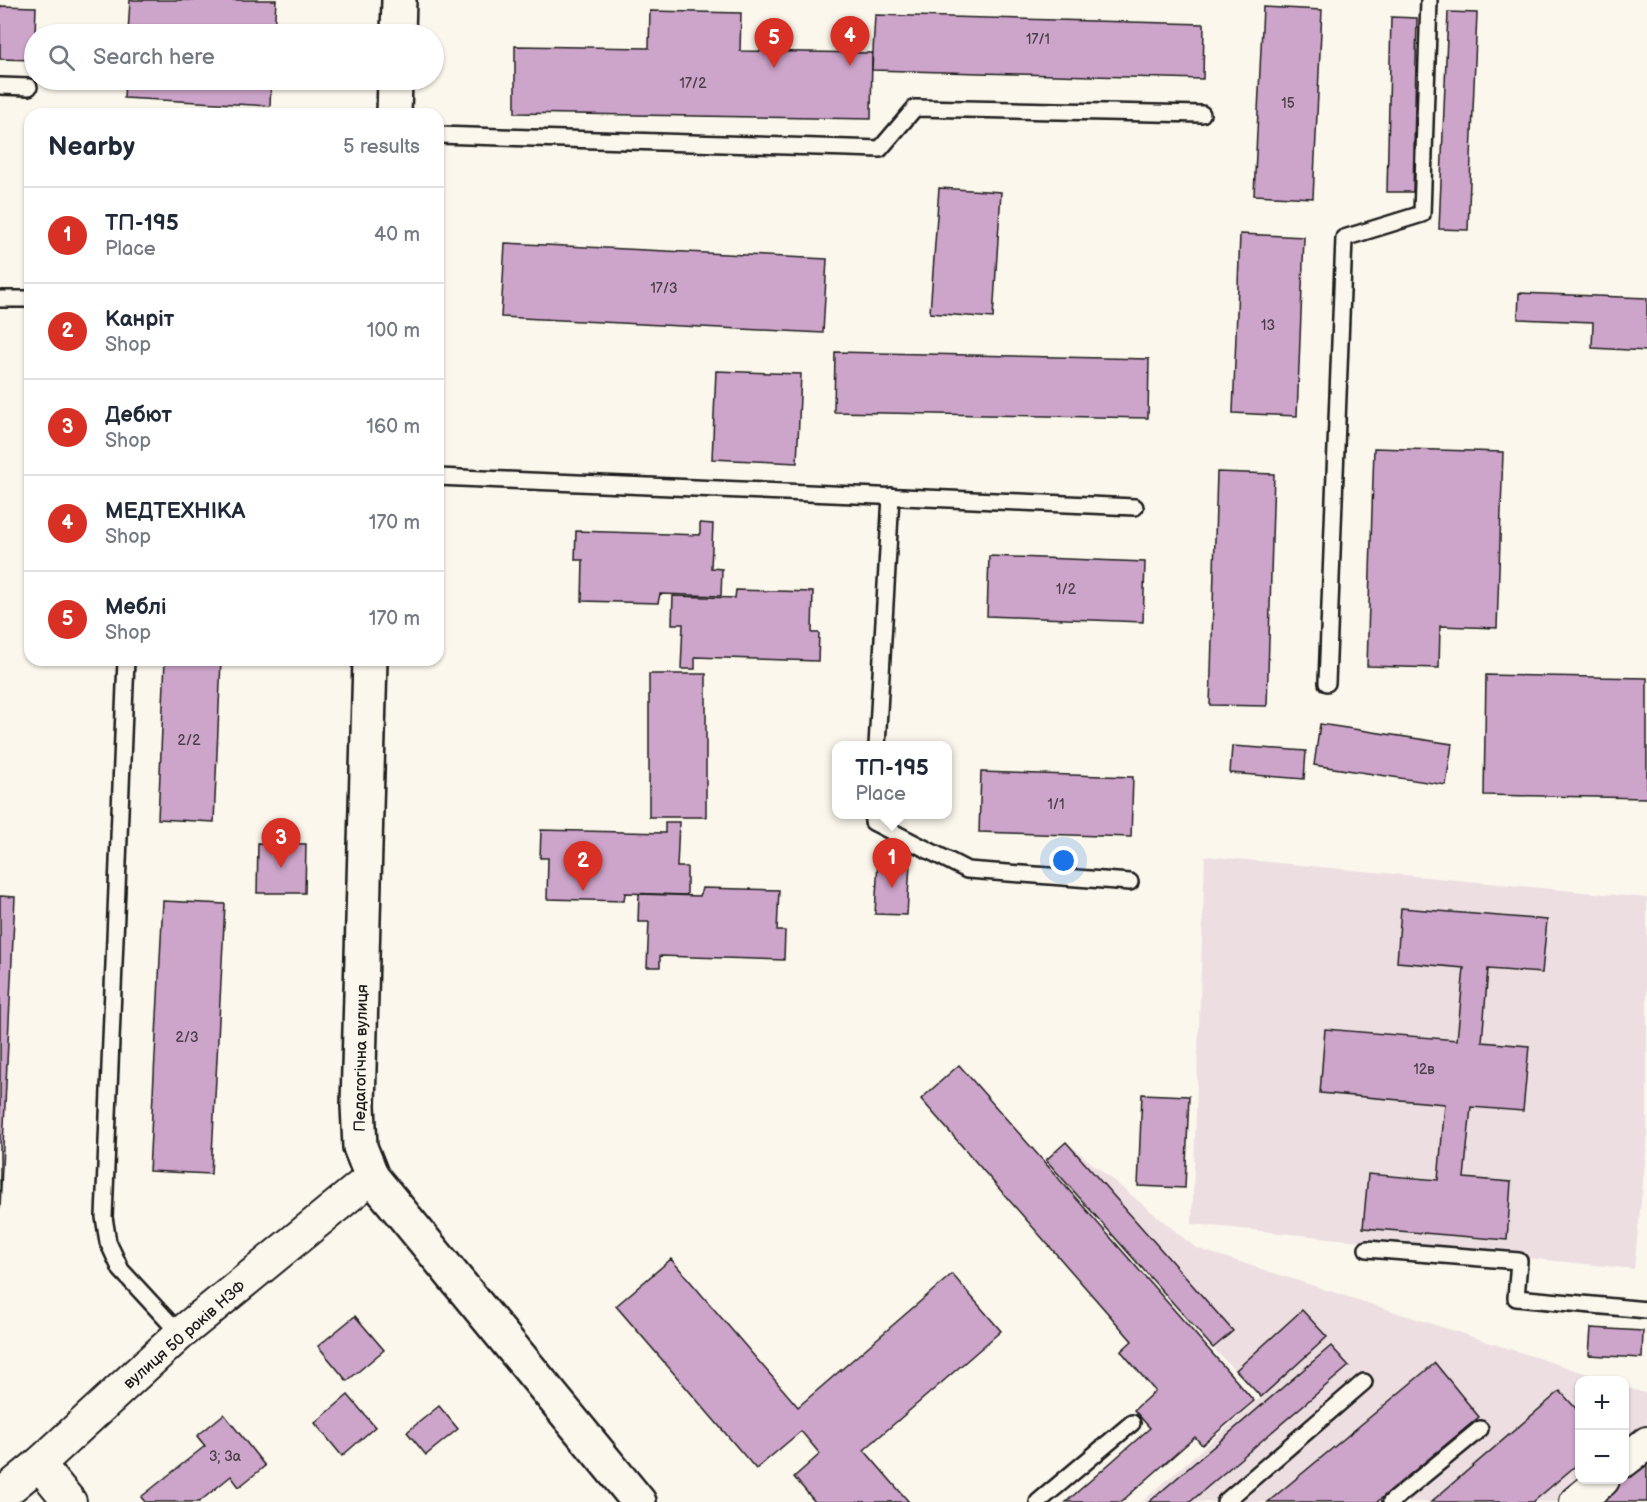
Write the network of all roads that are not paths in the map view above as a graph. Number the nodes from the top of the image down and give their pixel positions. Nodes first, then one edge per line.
1 (399, 0) edge
2 (1429, 0) edge
3 (398, 24) edge
4 (0, 86) edge
5 (24, 87) edge
6 (395, 90) edge
7 (394, 108) edge
8 (1202, 114) dead end
9 (444, 135) edge
10 (0, 299) edge
11 (24, 299) edge
12 (444, 477) edge
13 (891, 496) junction
14 (1135, 507) dead end
15 (126, 666) edge
16 (370, 666) edge
17 (1327, 683) dead end
18 (877, 741) edge
19 (873, 819) edge
20 (1130, 882) dead end
21 (372, 1178) junction
22 (1367, 1249) dead end
23 (1647, 1310) edge
24 (180, 1334) junction
25 (1364, 1382) dead end
26 (1132, 1423) dead end
27 (1480, 1428) dead end
28 (1647, 1443) edge
29 (1629, 1457) edge
30 (39, 1464) junction
31 (1597, 1484) edge
32 (0, 1496) edge
33 (70, 1502) edge
34 (639, 1502) edge
35 (1038, 1502) edge
36 (1225, 1502) edge
37 (1391, 1502) edge
38 (1576, 1502) edge

1 - 3 main road
2 - 17 lane
4 - 5 lane
6 - 7 main road
8 - 9 lane
10 - 11 lane
12 - 13 lane
13 - 14 lane
13 - 18 lane
15 - 24 lane
16 - 21 main road, Педагогічна вулиця
19 - 20 lane
21 - 24 street, вулиця 50 років НЗФ
21 - 34 main road, Педагогічна вулиця
22 - 23 lane
24 - 30 street, вулиця 50 років НЗФ
25 - 36 lane
26 - 35 lane
27 - 37 lane
28 - 29 street
30 - 32 street, вулиця 50 років НЗФ
30 - 33 street
31 - 38 street

